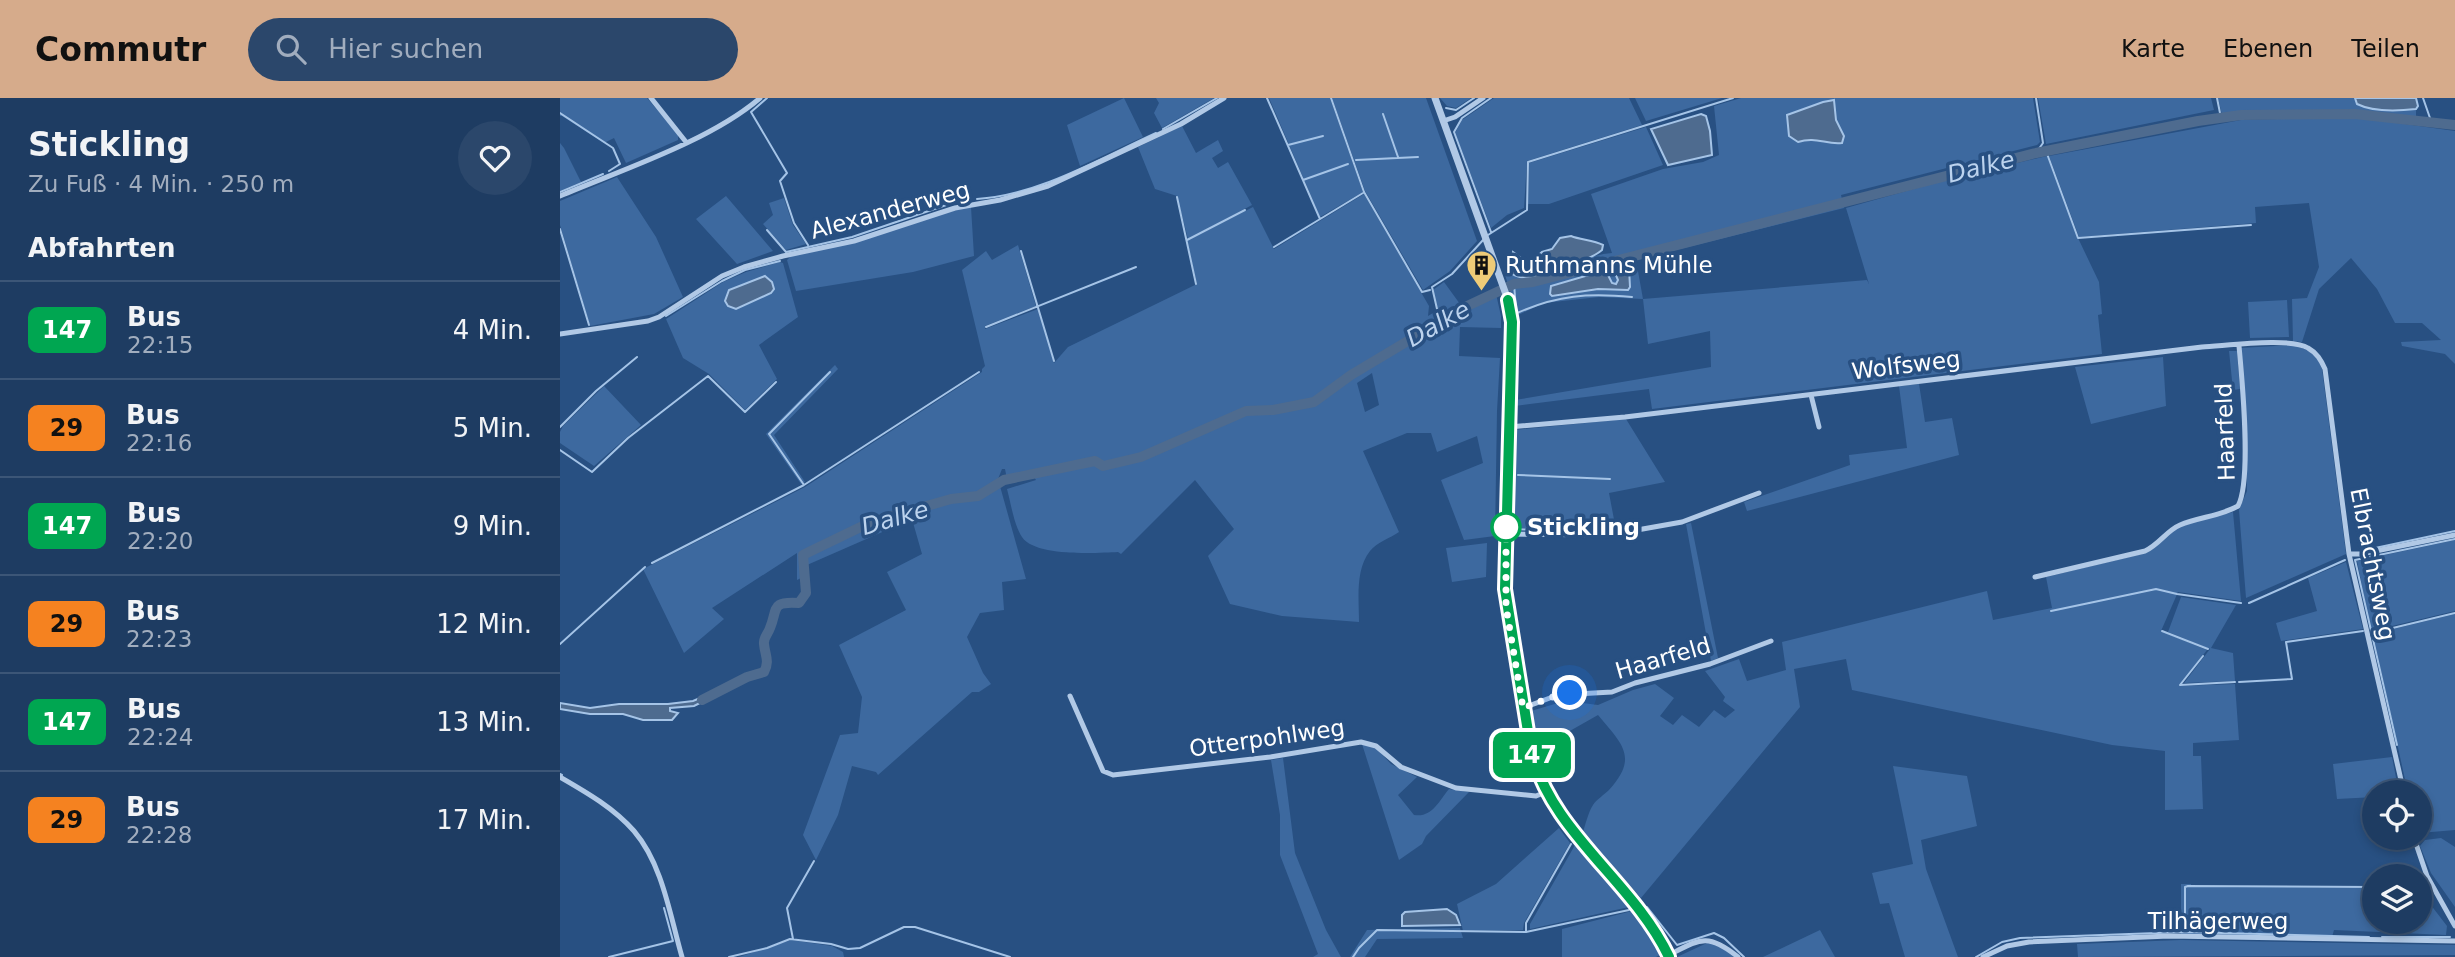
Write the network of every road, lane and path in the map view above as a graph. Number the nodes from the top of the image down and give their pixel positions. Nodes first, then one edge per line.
1 (651, 98) edge
2 (760, 98) edge
3 (1224, 98) edge
4 (1435, 98) edge
5 (1483, 98) edge
6 (1443, 121) junction
7 (686, 142) junction
8 (560, 196) edge
9 (560, 334) edge
10 (2239, 345) junction
11 (2307, 346) joint
12 (1811, 395) junction
13 (1508, 427) junction
14 (1819, 427) dead end
15 (1759, 493) dead end
16 (1506, 534) junction
17 (2455, 535) edge
18 (2349, 554) junction
19 (2035, 577) dead end
20 (1771, 641) dead end
21 (1070, 696) dead end
22 (1523, 708) junction
23 (560, 777) edge
24 (2401, 780) edge
25 (1546, 792) junction
26 (2418, 850) edge
27 (2455, 926) edge
28 (2455, 941) edge
29 (1668, 956) edge
30 (682, 957) edge
31 (1738, 957) edge
32 (1983, 957) edge

1 - 7 street
2 - 7 street
3 - 9 street, Alexanderweg
4 - 6 street
5 - 6 street
6 - 13 street
7 - 8 street
10 - 11 street, Wolfsweg
10 - 12 street, Wolfsweg
10 - 19 street, Haarfeld
11 - 18 street, Elbrachtsweg
12 - 13 street, Wolfsweg
12 - 14 street
13 - 16 street
15 - 16 street
16 - 22 street
17 - 18 street
18 - 24 street, Elbrachtsweg
20 - 22 street, Haarfeld
21 - 25 street, Otterpohlweg
22 - 25 street
23 - 30 street
25 - 29 street
26 - 27 street
28 - 32 street, Tilhägerweg
29 - 31 street

